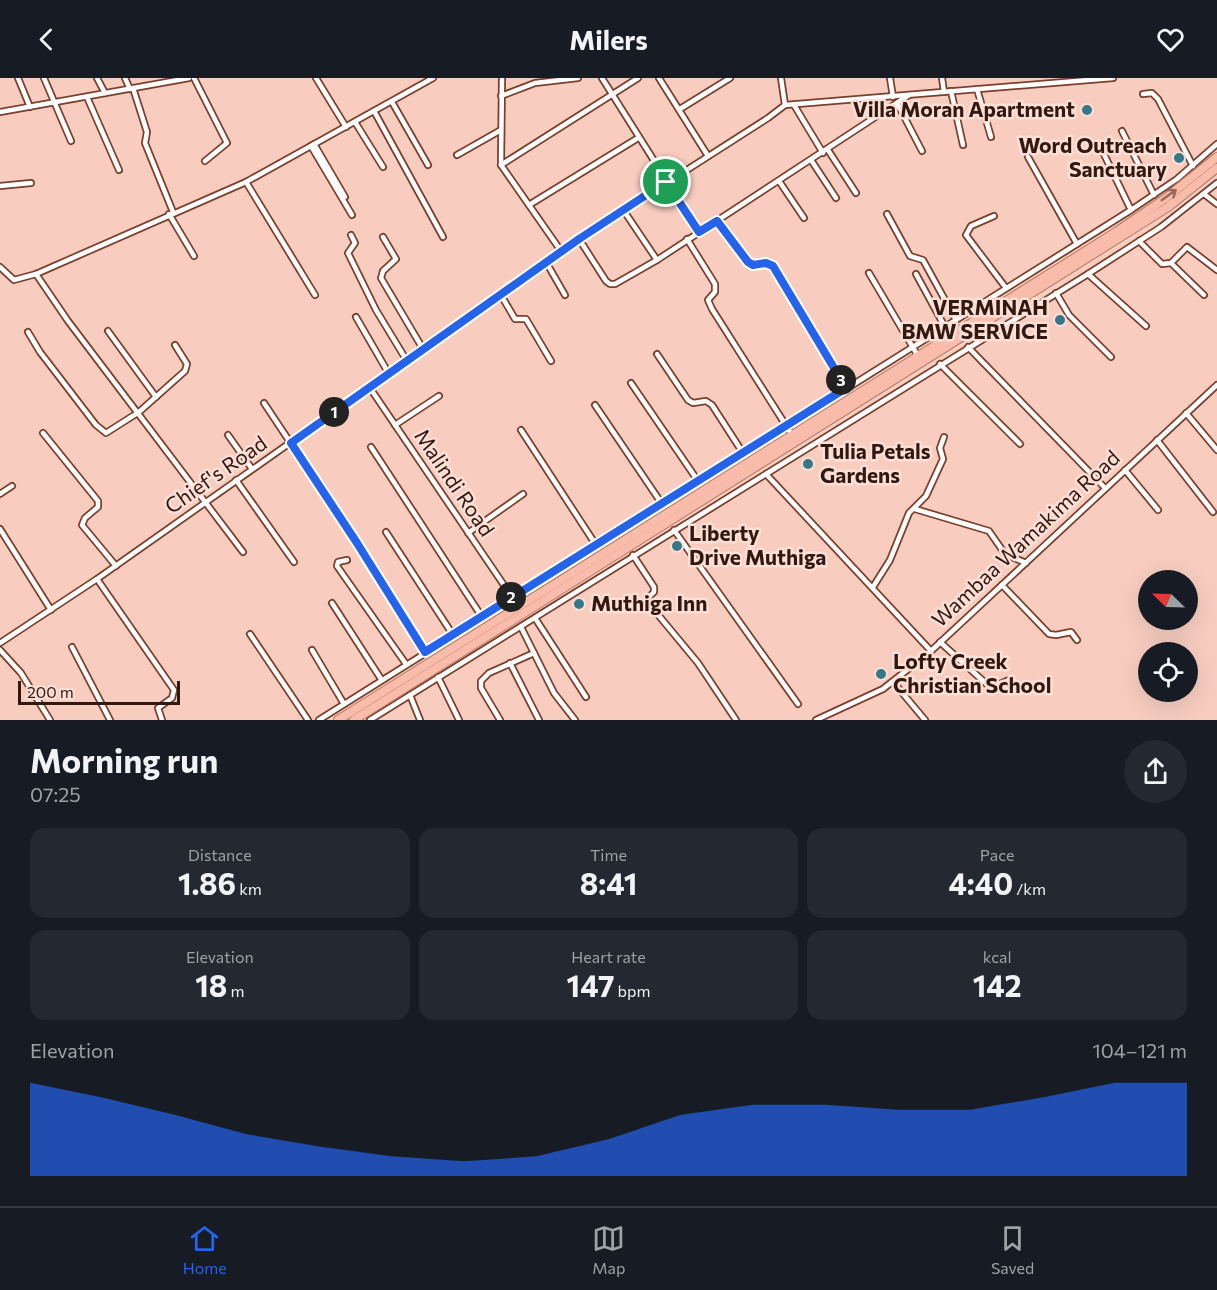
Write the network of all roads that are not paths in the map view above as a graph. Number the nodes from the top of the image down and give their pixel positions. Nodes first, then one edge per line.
1 (18, 78) edge
2 (44, 78) edge
3 (97, 78) edge
4 (125, 78) edge
5 (189, 78) edge
6 (194, 78) edge
7 (316, 78) edge
8 (433, 78) edge
9 (502, 78) edge
10 (578, 78) edge
11 (602, 78) edge
12 (638, 78) edge
13 (659, 78) edge
14 (730, 78) edge
15 (781, 78) edge
16 (890, 78) edge
17 (942, 78) edge
18 (1113, 78) edge
19 (1093, 79) edge
20 (1044, 80) edge
21 (131, 88) junction
22 (977, 88) junction
23 (951, 91) junction
24 (944, 92) junction
25 (105, 93) junction
26 (1143, 94) dead end
27 (909, 95) junction
28 (501, 96) junction
29 (87, 97) junction
30 (612, 97) junction
31 (893, 97) junction
32 (55, 102) junction
33 (392, 102) junction
34 (785, 105) junction
35 (794, 105) junction
36 (898, 105) junction
37 (30, 107) junction
38 (680, 109) junction
39 (375, 111) junction
40 (0, 112) edge
41 (355, 122) junction
42 (346, 127) junction
43 (501, 130) junction
44 (1122, 131) dead end
45 (991, 137) dead end
46 (638, 138) junction
47 (71, 141) dead end
48 (1217, 144) edge
49 (312, 145) junction
50 (963, 145) dead end
51 (1101, 147) dead end
52 (826, 151) junction
53 (922, 151) dead end
54 (457, 155) dead end
55 (708, 156) junction
56 (1028, 157) dead end
57 (1217, 157) edge
58 (811, 160) junction
59 (205, 161) dead end
60 (428, 165) dead end
61 (501, 165) junction
62 (1193, 166) junction
63 (383, 167) dead end
64 (1217, 168) edge
65 (119, 170) dead end
66 (780, 181) junction
67 (246, 182) junction
68 (666, 182) junction
69 (32, 183) dead end
70 (1217, 183) edge
71 (0, 186) edge
72 (856, 193) dead end
73 (1204, 194) junction
74 (1154, 195) junction
75 (345, 197) dead end
76 (836, 198) dead end
77 (1217, 204) edge
78 (529, 205) junction
79 (1131, 210) junction
80 (624, 211) junction
81 (171, 213) junction
82 (886, 213) dead end
83 (352, 215) dead end
84 (994, 216) dead end
85 (804, 218) dead end
86 (717, 221) junction
87 (699, 232) junction
88 (351, 235) dead end
89 (384, 237) dead end
90 (443, 237) dead end
91 (579, 239) junction
92 (687, 239) junction
93 (1139, 241) junction
94 (1077, 244) junction
95 (561, 251) junction
96 (194, 256) dead end
97 (657, 260) junction
98 (546, 262) junction
99 (1171, 263) junction
100 (1, 265) edge
101 (1037, 269) junction
102 (1217, 270) edge
103 (869, 273) dead end
104 (36, 274) junction
105 (916, 274) dead end
106 (1088, 274) junction
107 (1030, 285) junction
108 (1006, 288) junction
109 (1056, 293) junction
110 (315, 295) dead end
111 (501, 295) junction
112 (565, 295) dead end
113 (1204, 295) dead end
114 (356, 317) dead end
115 (956, 320) junction
116 (1146, 326) dead end
117 (945, 327) junction
118 (108, 331) dead end
119 (28, 332) dead end
120 (175, 345) dead end
121 (914, 347) junction
122 (968, 347) junction
123 (423, 350) junction
124 (657, 354) dead end
125 (918, 356) junction
126 (1111, 357) dead end
127 (407, 361) junction
128 (551, 361) dead end
129 (940, 364) junction
130 (388, 374) junction
131 (631, 382) dead end
132 (1217, 385) edge
133 (370, 388) junction
134 (846, 388) junction
135 (439, 396) dead end
136 (156, 398) junction
137 (264, 403) dead end
138 (595, 405) dead end
139 (139, 412) junction
140 (1186, 413) junction
141 (395, 425) junction
142 (785, 426) junction
143 (521, 430) dead end
144 (43, 433) dead end
145 (228, 435) dead end
146 (792, 436) junction
147 (805, 436) junction
148 (944, 437) dead end
149 (1157, 440) junction
150 (291, 443) junction
151 (1020, 444) dead end
152 (811, 445) junction
153 (371, 447) dead end
154 (1217, 450) edge
155 (743, 453) junction
156 (778, 453) junction
157 (784, 461) junction
158 (252, 469) junction
159 (1125, 470) junction
160 (766, 474) junction
161 (236, 480) junction
162 (698, 481) junction
163 (12, 486) dead end
164 (1105, 488) junction
165 (0, 494) edge
166 (523, 494) dead end
167 (707, 497) junction
168 (206, 502) junction
169 (662, 504) junction
170 (712, 507) junction
171 (915, 509) junction
172 (1158, 510) dead end
173 (1213, 512) dead end
174 (0, 529) edge
175 (674, 530) junction
176 (386, 532) dead end
177 (468, 533) junction
178 (606, 539) junction
179 (596, 545) junction
180 (611, 550) junction
181 (243, 552) dead end
182 (633, 555) junction
183 (347, 560) dead end
184 (294, 562) dead end
185 (1026, 563) junction
186 (116, 566) junction
187 (98, 579) junction
188 (535, 583) junction
189 (1002, 585) junction
190 (873, 587) junction
191 (512, 597) junction
192 (543, 597) junction
193 (332, 603) dead end
194 (551, 608) junction
195 (51, 610) junction
196 (482, 617) junction
197 (535, 618) junction
198 (521, 627) junction
199 (250, 634) dead end
200 (453, 635) junction
201 (1077, 640) dead end
202 (940, 642) junction
203 (0, 643) edge
204 (72, 647) dead end
205 (0, 650) edge
206 (312, 650) dead end
207 (932, 651) junction
208 (425, 652) junction
209 (534, 653) junction
210 (510, 663) junction
211 (406, 664) junction
212 (436, 673) junction
213 (381, 679) junction
214 (1009, 680) dead end
215 (894, 683) junction
216 (410, 695) junction
217 (586, 697) dead end
218 (344, 704) junction
219 (798, 704) dead end
220 (50, 720) edge
221 (110, 720) edge
222 (162, 720) edge
223 (308, 720) edge
224 (319, 720) edge
225 (338, 720) edge
226 (354, 720) edge
227 (370, 720) edge
228 (420, 720) edge
229 (459, 720) edge
230 (500, 720) edge
231 (539, 720) edge
232 (575, 720) edge
233 (736, 720) edge
234 (816, 720) edge
235 (926, 720) edge

1 - 37 street
2 - 32 street
3 - 25 street
4 - 21 street
5 - 21 street
6 - 59 street
7 - 42 street
8 - 33 street
9 - 28 street
10 - 28 street
11 - 30 street
12 - 30 street
13 - 38 street
14 - 38 street
15 - 34 street
16 - 31 street
17 - 24 street
18 - 19 street
19 - 20 street
20 - 22 street
21 - 25 street
21 - 81 street
22 - 23 street
22 - 45 street
23 - 24 street
23 - 50 street
24 - 27 street
25 - 29 street
26 - 62 street
27 - 31 street
27 - 36 street
28 - 43 street
29 - 32 street
29 - 65 street
30 - 46 street
30 - 61 street
31 - 35 street
32 - 37 street
32 - 47 street
33 - 39 street
33 - 60 street
34 - 35 street
34 - 55 street, Chief's Road
35 - 52 street
36 - 52 street
36 - 53 street
37 - 40 street
38 - 55 street
39 - 41 street
39 - 90 street
41 - 42 street
41 - 63 street
42 - 49 street
43 - 54 street
43 - 61 street
44 - 74 street
46 - 68 street
46 - 78 street
48 - 62 street
49 - 67 street
49 - 75 street
49 - 83 street
51 - 79 street
52 - 58 street
52 - 72 street
55 - 68 street, Chief's Road
56 - 94 street
107 -> 57 highway
58 - 66 street
58 - 76 street
61 - 78 street
62 - 74 street
64 - 147 highway
66 - 85 street
66 - 86 street
67 - 81 street
67 - 110 street
68 - 80 street, Chief's Road
68 - 87 street
69 - 71 street
70 - 73 street
73 - 77 street
73 - 93 street
74 - 79 street
78 - 95 street
79 - 94 street
80 - 91 street, Chief's Road
80 - 97 street
81 - 96 street
81 - 104 street
82 - 115 street
84 - 108 street
86 - 87 street
86 - 134 street
87 - 92 street
88 - 127 street
89 - 123 street
91 - 95 street, Chief's Road
91 - 97 street
92 - 97 street
92 - 142 street
93 - 99 street
93 - 106 street
94 - 101 street
95 - 98 street, Chief's Road
98 - 111 street, Chief's Road
98 - 112 street
99 - 102 street
99 - 113 street
100 - 104 street
101 - 107 street
101 - 108 street
103 - 121 street
104 - 139 street
105 - 117 street
106 - 109 street
106 - 116 street
107 - 125 highway
108 - 115 street
109 - 122 street
109 - 126 street
111 - 123 street, Chief's Road
111 - 128 street
114 - 130 street
115 - 117 street
117 - 121 street
118 - 136 street
119 - 139 street
120 - 136 street
121 - 125 street
121 - 134 street
122 - 129 street
122 - 164 street
123 - 127 street, Chief's Road
124 - 155 street
125 - 146 highway
127 - 130 street, Chief's Road
129 - 151 street
129 - 152 street
130 - 133 street, Chief's Road
131 - 162 street
132 - 140 street, Wambaa Wamakima Road
133 - 141 street, Malindi Road
133 - 150 street, Chief's Road
134 - 142 street
135 - 141 street
136 - 139 street
137 - 150 street
138 - 169 street
139 - 168 street
140 - 149 street, Wambaa Wamakima Road
140 - 154 street
141 - 177 street, Malindi Road
142 - 146 street
142 - 155 street
143 - 179 street
144 - 186 street
145 - 158 street
146 - 180 highway
147 - 152 street
147 - 156 highway
148 - 171 street
149 - 159 street, Wambaa Wamakima Road
149 - 173 street
150 - 158 street, Chief's Road
150 - 208 street
152 - 157 street
153 - 196 street
155 - 162 street
156 - 157 street
156 - 167 highway
157 - 160 street
158 - 161 street, Chief's Road
159 - 164 street, Wambaa Wamakima Road
159 - 172 street
160 - 170 street
160 - 190 street
161 - 168 street, Chief's Road
161 - 184 street
162 - 169 street
163 - 165 street
164 - 185 street, Wambaa Wamakima Road
166 - 177 street
167 - 170 street
167 - 192 highway
168 - 181 street
168 - 186 street, Chief's Road
169 - 178 street
170 - 175 street
171 - 185 street
171 - 190 street
174 - 195 street
175 - 182 street
175 - 219 street
176 - 200 street
177 - 191 street, Malindi Road
178 - 179 street
178 - 180 street
179 - 188 street
180 - 192 highway
182 - 194 street
182 - 233 street
183 - 211 street
185 - 189 street, Wambaa Wamakima Road
186 - 187 street, Chief's Road
187 - 195 street, Chief's Road
187 - 222 street
188 - 191 street
188 - 192 street
189 - 201 street
189 - 202 street, Wambaa Wamakima Road
190 - 207 street
191 - 196 street
192 - 194 street
192 - 212 highway
192 - 225 highway
193 - 213 street
194 - 197 street
195 - 203 street, Chief's Road
196 - 200 street
197 - 198 street
197 - 217 street
198 - 209 street
198 - 212 street
199 - 223 street
200 - 208 street
202 - 207 street, Wambaa Wamakima Road
202 - 214 street
204 - 221 street
205 - 220 street
206 - 218 street
207 - 215 street, Wambaa Wamakima Road
208 - 211 street
209 - 210 street
209 - 232 street
210 - 230 street
210 - 231 street
211 - 213 street
212 - 216 street
212 - 226 highway
212 - 229 street
213 - 218 street
215 - 234 street, Wambaa Wamakima Road
215 - 235 street
216 - 227 street
216 - 228 street
218 - 224 street

